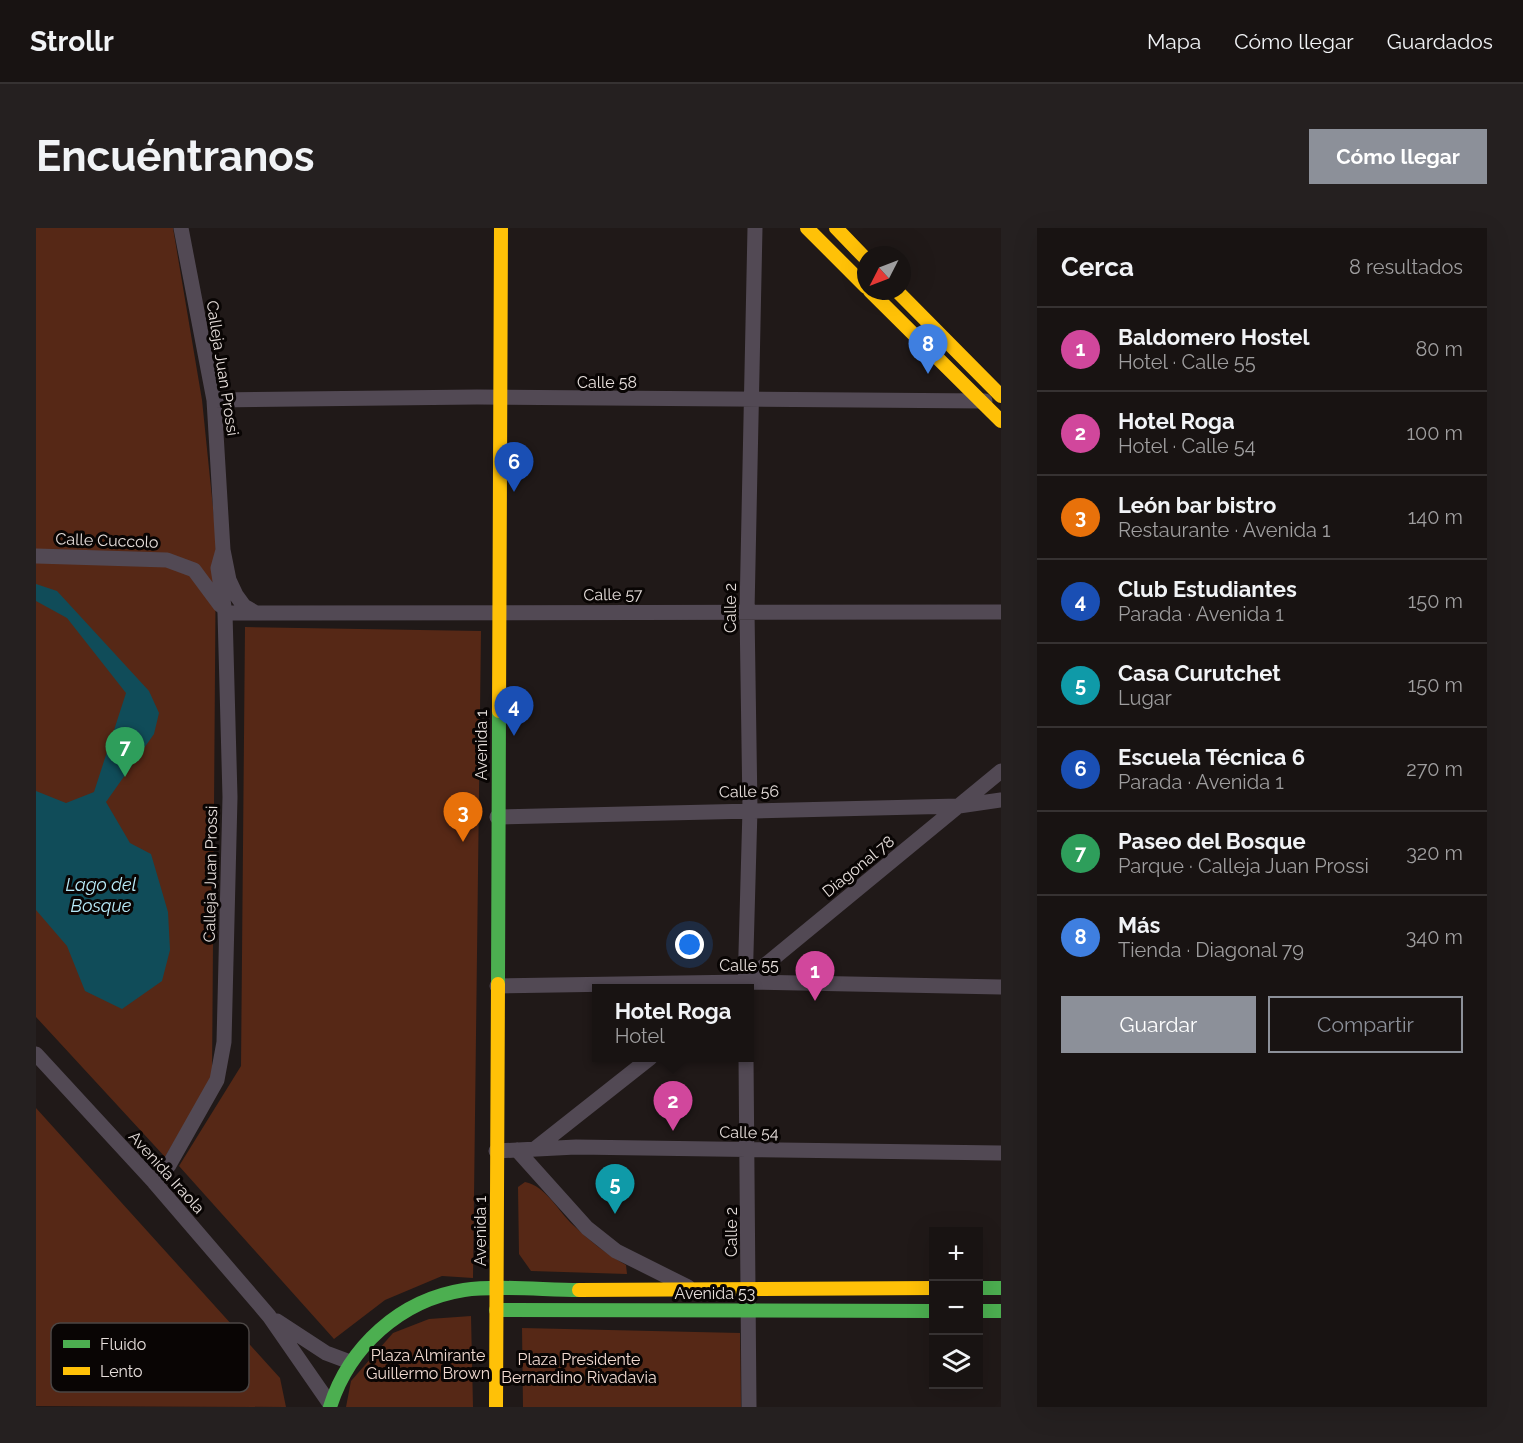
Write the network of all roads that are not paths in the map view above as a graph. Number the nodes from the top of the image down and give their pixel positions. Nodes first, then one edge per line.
1 (181, 228) edge
2 (501, 228) edge
3 (755, 228) edge
4 (807, 228) edge
5 (836, 228) edge
6 (857, 250) edge
7 (857, 278) edge
8 (879, 300) edge
9 (906, 300) edge
10 (1001, 396) edge
11 (500, 399) junction
12 (214, 400) junction
13 (751, 400) junction
14 (981, 401) junction
15 (1001, 402) edge
16 (1001, 421) edge
17 (223, 550) junction
18 (36, 556) edge
19 (747, 611) junction
20 (1001, 612) edge
21 (225, 613) junction
22 (256, 613) junction
23 (499, 613) junction
24 (1001, 771) edge
25 (1001, 800) edge
26 (959, 806) junction
27 (750, 809) junction
28 (497, 817) junction
29 (742, 984) edge
30 (744, 984) edge
31 (497, 986) junction
32 (592, 986) edge
33 (754, 986) edge
34 (1001, 987) edge
35 (36, 1054) edge
36 (645, 1062) edge
37 (746, 1062) edge
38 (536, 1148) junction
39 (517, 1149) junction
40 (748, 1150) junction
41 (496, 1151) junction
42 (1001, 1153) edge
43 (154, 1182) junction
44 (688, 1287) junction
45 (749, 1288) junction
46 (929, 1288) edge
47 (983, 1288) edge
48 (1001, 1288) edge
49 (496, 1289) junction
50 (749, 1309) junction
51 (496, 1310) junction
52 (929, 1311) edge
53 (983, 1311) edge
54 (1001, 1311) edge
55 (269, 1316) junction
56 (350, 1362) junction
57 (330, 1405) edge
58 (496, 1407) edge
59 (749, 1407) edge

1 - 12 street, Calleja Juan Prossi
2 - 11 main road, Avenida 1
3 - 13 street, Calle 2
4 - 7 main road
5 - 6 main road
8 - 14 main road
9 - 10 main road
11 - 12 street, Calle 58
11 - 13 street, Calle 58
11 - 23 main road, Avenida 1
12 - 17 street, Calleja Juan Prossi
13 - 14 street, Calle 58
13 - 19 street, Calle 2
14 - 15 street, Calle 58
14 - 16 main road
17 - 21 street, Calleja Juan Prossi
17 - 22 street, Calleja Juan Prossi
18 - 21 street, Calle Cuccolo
19 - 20 street, Calle 57
19 - 23 street, Calle 57
19 - 27 street, Calle 2
21 - 22 street, Calle 57
21 - 43 street, Calleja Juan Prossi
22 - 23 street, Calle 57
23 - 28 main road, Avenida 1
24 - 26 street, Diagonal 78
25 - 26 street, Calle 56
26 - 27 street, Calle 56
26 - 30 street, Diagonal 78
27 - 28 street, Calle 56
27 - 29 street, Calle 2
28 - 31 main road, Avenida 1
31 - 32 street, Calle 55
31 - 41 main road, Avenida 1
33 - 34 street, Calle 55
35 - 43 street, Avenida Iraola
36 - 38 street
37 - 40 street, Calle 2
38 - 39 street, Calle 54
38 - 40 street, Calle 54
39 - 41 street, Calle 54
39 - 44 street
40 - 42 street, Calle 54
40 - 45 street, Calle 2
41 - 49 main road, Avenida 1
43 - 55 street, Avenida Iraola
44 - 45 main road, Avenida 53
44 - 49 main road, Avenida 53
45 - 46 main road, Avenida 53
45 - 50 street, Calle 2
47 - 48 main road
49 - 51 main road, Avenida 1
49 - 56 main road
50 - 51 main road, Avenida 53
50 - 52 main road, Avenida 53
50 - 59 street, Calle 2
51 - 58 main road, Avenida 1
53 - 54 main road
55 - 56 street, Avenida Iraola
55 - 57 street, Avenida Iraola
56 - 57 main road

